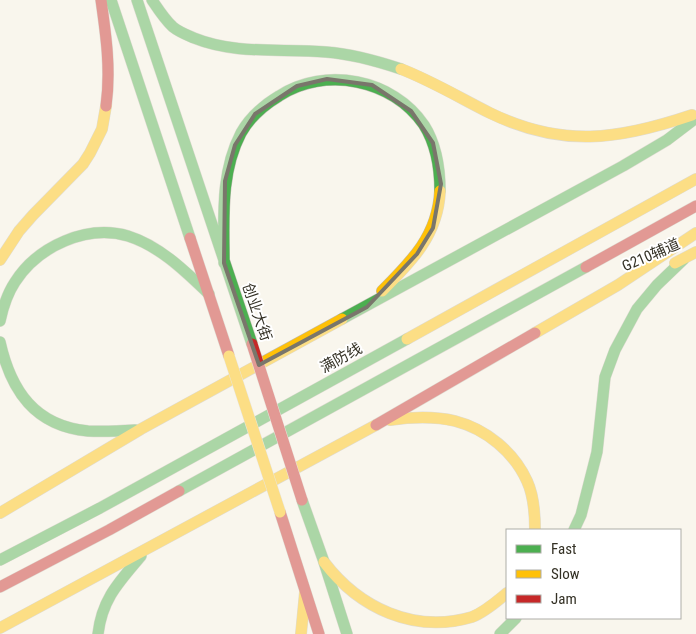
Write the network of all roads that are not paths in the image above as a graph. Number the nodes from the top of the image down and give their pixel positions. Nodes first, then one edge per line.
1 (102, 0) edge
2 (111, 0) edge
3 (137, 0) edge
4 (152, 0) edge
5 (696, 114) edge
6 (696, 118) edge
7 (696, 179) edge
8 (696, 206) edge
9 (696, 233) edge
10 (696, 252) edge
11 (684, 259) junction
12 (0, 260) edge
13 (224, 263) junction
14 (618, 286) junction
15 (209, 294) junction
16 (366, 307) junction
17 (0, 321) edge
18 (0, 342) edge
19 (383, 421) junction
20 (141, 429) junction
21 (0, 512) edge
22 (535, 529) edge
23 (574, 529) edge
24 (147, 549) junction
25 (0, 560) edge
26 (324, 562) junction
27 (0, 587) edge
28 (305, 592) junction
29 (506, 594) edge
30 (515, 619) edge
31 (0, 628) edge
32 (98, 634) edge
33 (301, 634) edge
34 (319, 634) edge
35 (347, 634) edge
36 (500, 634) edge

1 - 12 main road
2 - 15 main road
3 - 13 main road, 创业大街
4 - 5 main road
6 - 16 main road
7 - 25 main road, 满防线
8 - 27 main road
9 - 14 main road
10 - 11 main road, G210辅道
11 - 14 main road, G210辅道
11 - 23 main road
13 - 16 main road
13 - 26 main road, 创业大街, bridge
14 - 19 main road
15 - 17 main road
15 - 28 main road, bridge
16 - 20 main road
18 - 20 main road
19 - 22 main road
19 - 24 main road
20 - 21 main road
24 - 31 main road
24 - 32 main road
26 - 29 main road
26 - 35 main road, 创业大街
28 - 33 main road
28 - 34 main road
30 - 36 main road

